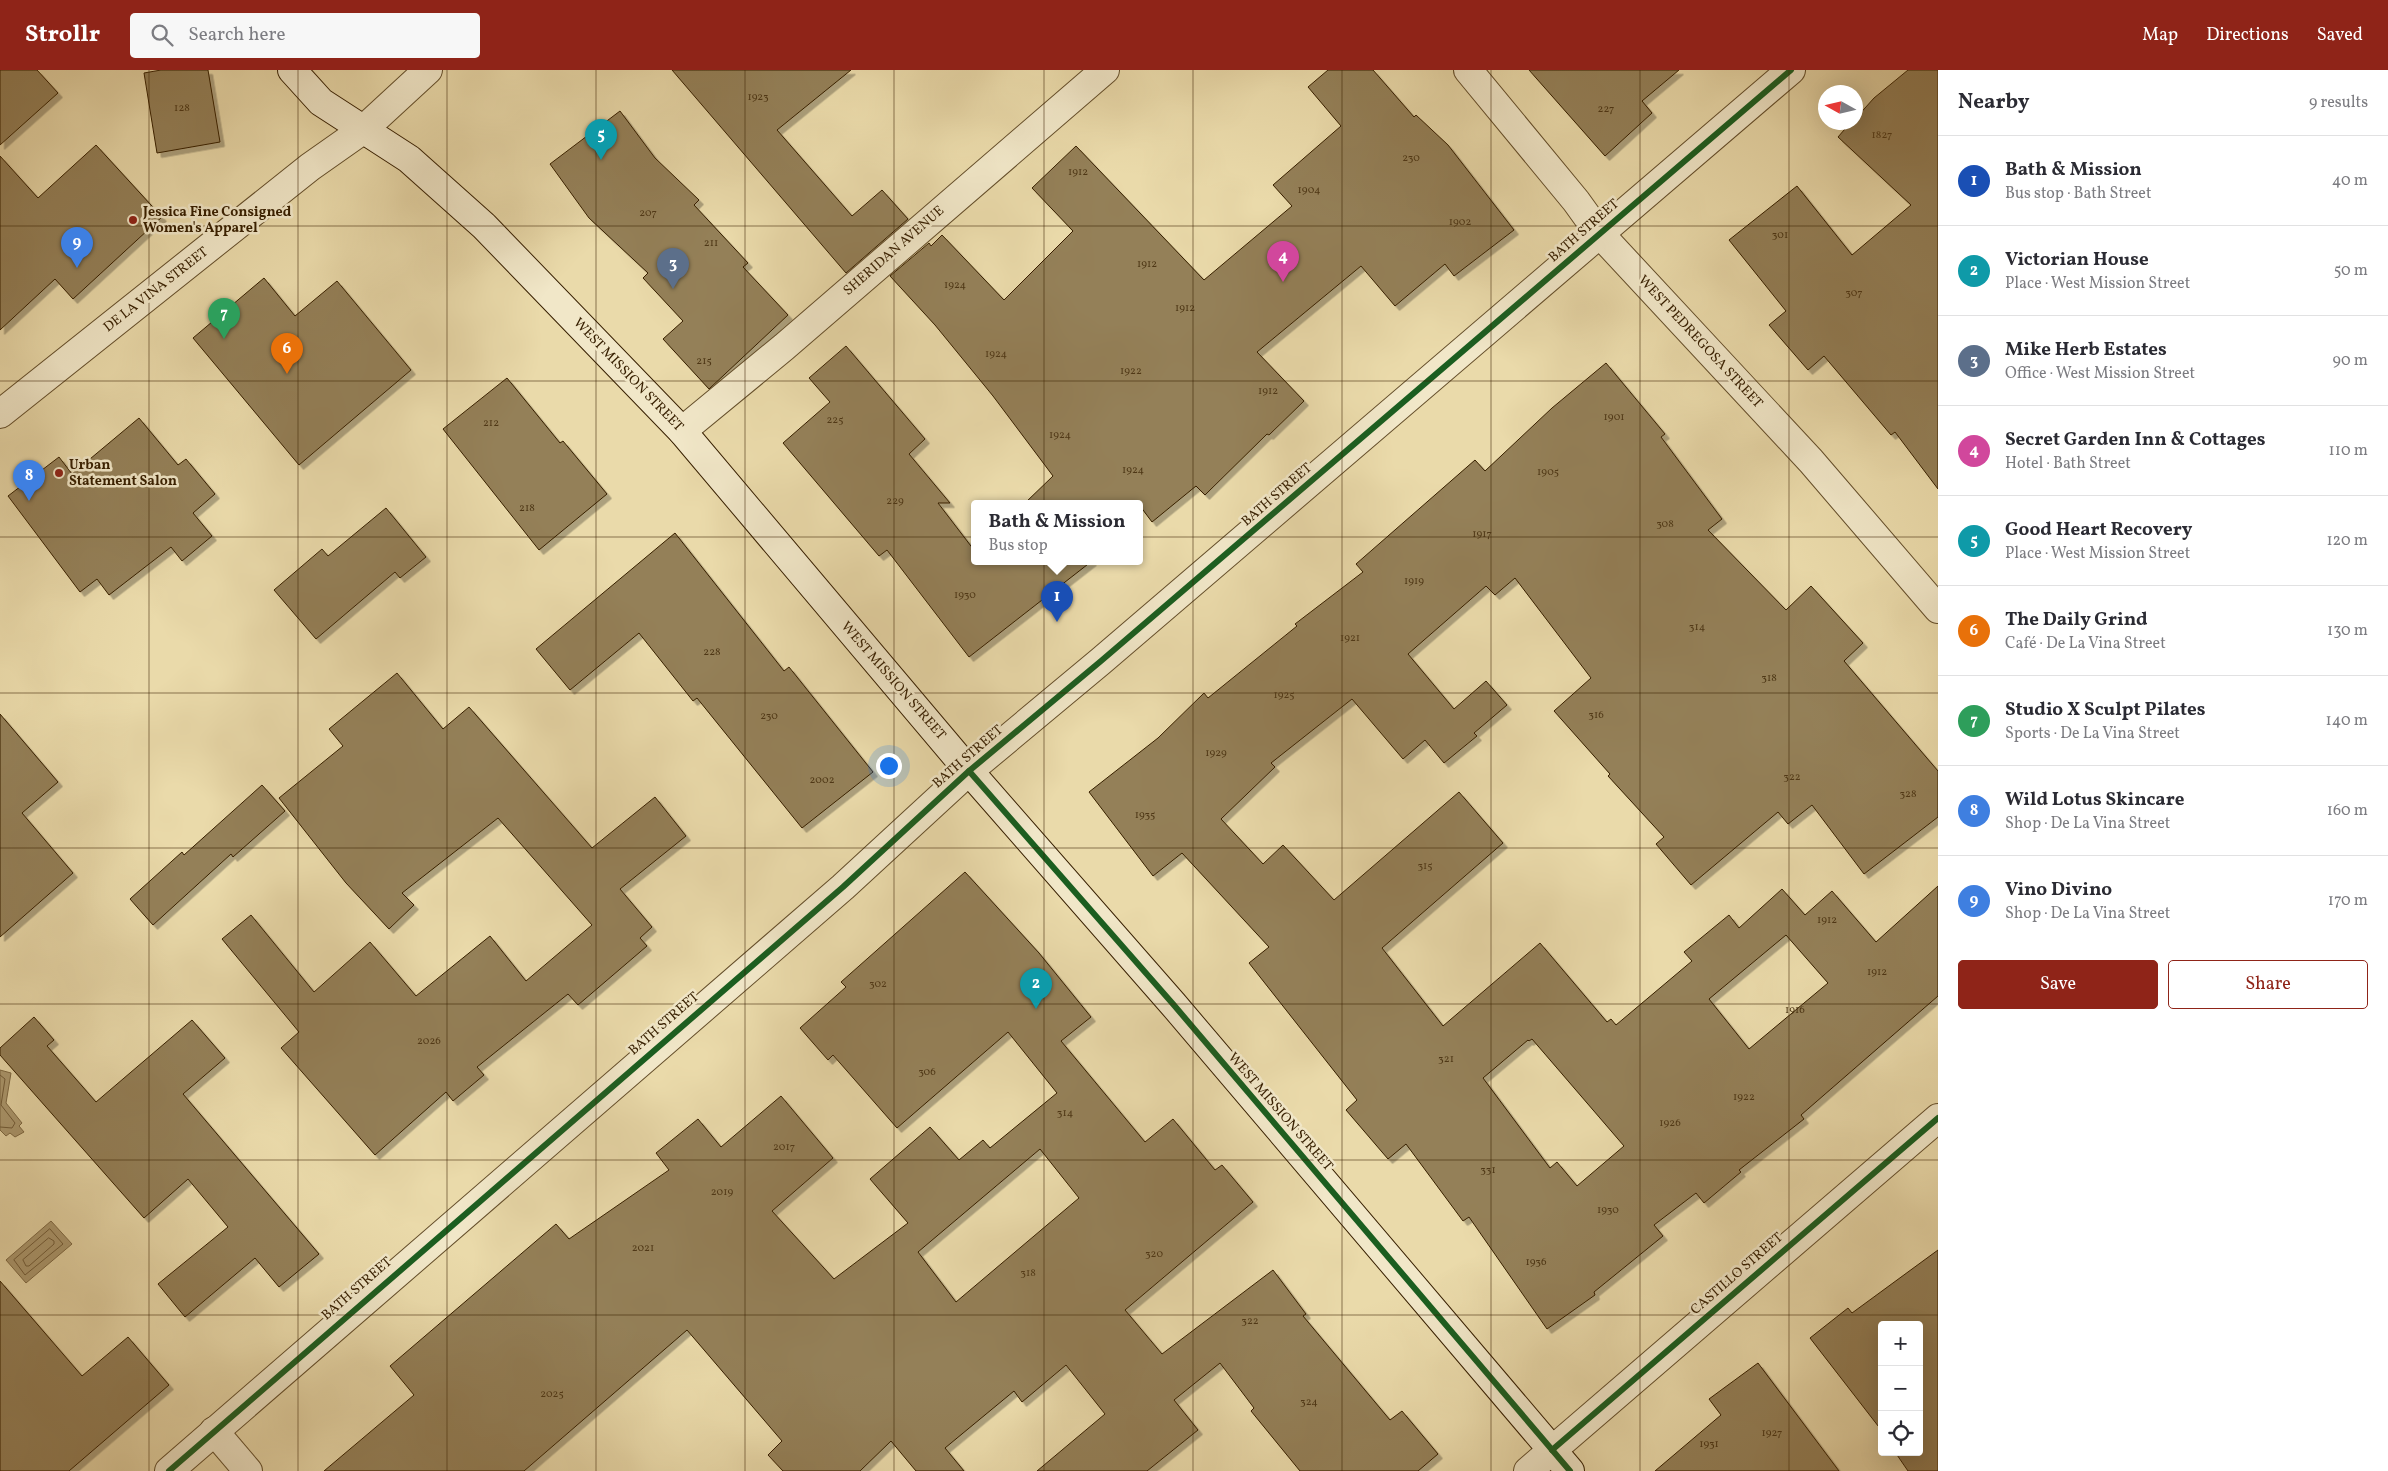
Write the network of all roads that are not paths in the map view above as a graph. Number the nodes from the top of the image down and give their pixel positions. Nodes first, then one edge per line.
1 (292, 70) edge
2 (428, 70) edge
3 (1105, 70) edge
4 (1468, 70) edge
5 (1791, 70) edge
6 (364, 129) junction
7 (1599, 233) junction
8 (0, 414) edge
9 (682, 431) junction
10 (1938, 609) edge
11 (969, 770) junction
12 (1938, 1118) edge
13 (214, 1432) junction
14 (1552, 1450) junction
15 (169, 1471) edge
16 (248, 1471) edge
17 (1528, 1471) edge
18 (1570, 1471) edge

1 - 6 street, WEST MISSION STREET
2 - 6 street, DE LA VINA STREET
3 - 9 street, SHERIDAN AVENUE
4 - 7 street, WEST PEDREGOSA STREET
5 - 7 street, BATH STREET
6 - 8 street, DE LA VINA STREET
6 - 9 street, WEST MISSION STREET
7 - 10 street, WEST PEDREGOSA STREET
7 - 11 street, BATH STREET
9 - 11 street, WEST MISSION STREET
11 - 13 street, BATH STREET
11 - 14 street, WEST MISSION STREET
12 - 14 street, CASTILLO STREET
13 - 15 street, BATH STREET
13 - 16 street
14 - 17 street, CASTILLO STREET
14 - 18 street, WEST MISSION STREET

